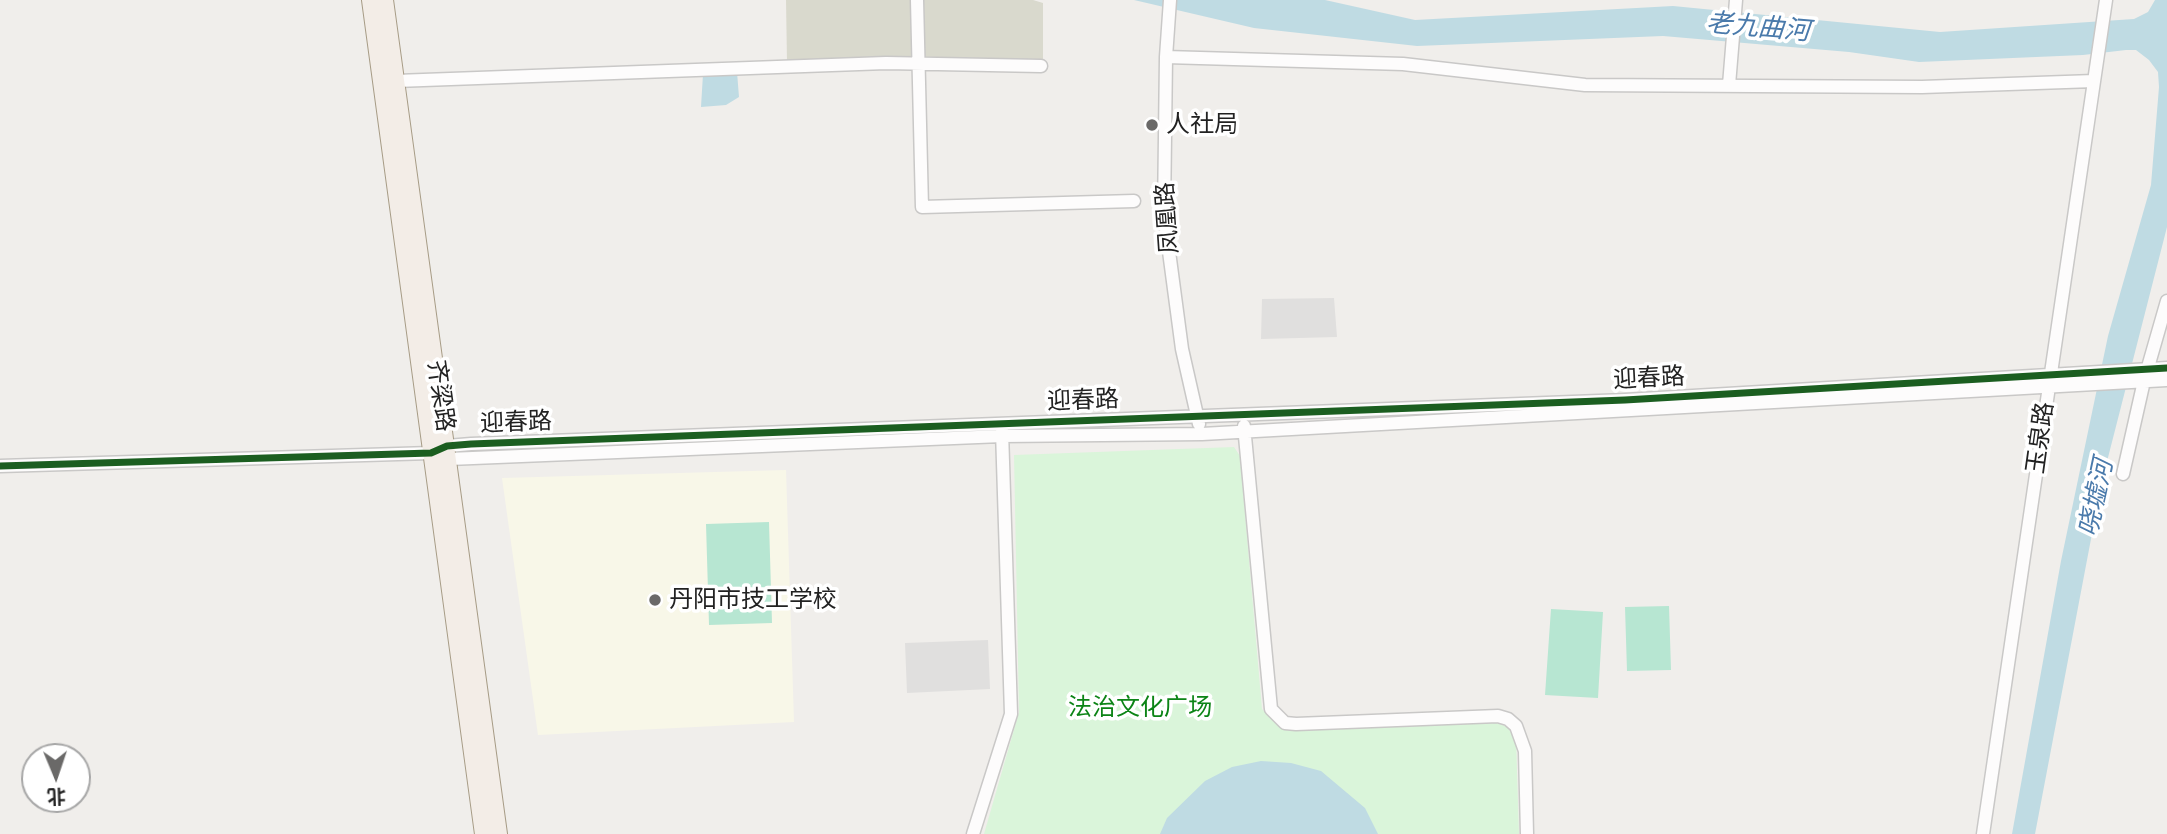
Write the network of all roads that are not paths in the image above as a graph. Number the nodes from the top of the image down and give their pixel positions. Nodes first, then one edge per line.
1 (369, 0) edge
2 (385, 0) edge
3 (917, 0) edge
4 (1170, 0) edge
5 (1736, 2) edge
6 (2106, 5) edge
7 (1166, 57) junction
8 (918, 65) junction
9 (1041, 66) dead end
10 (396, 80) junction
11 (2094, 81) junction
12 (1730, 85) junction
13 (401, 177) junction
14 (1134, 201) dead end
15 (2167, 301) edge
16 (2167, 368) edge
17 (2140, 376) junction
18 (2167, 380) edge
19 (2050, 381) junction
20 (1243, 416) junction
21 (1198, 417) junction
22 (1002, 429) junction
23 (1244, 432) junction
24 (1202, 434) junction
25 (431, 453) junction
26 (448, 453) junction
27 (0, 466) edge
28 (2123, 474) dead end
29 (483, 834) edge
30 (499, 834) edge
31 (973, 834) edge
32 (1527, 834) edge
33 (1983, 834) edge

1 - 13 main road, 齐梁路
2 - 10 main road, 齐梁路
3 - 8 street
4 - 7 street, 凤凰路
5 - 12 street
6 - 11 street, 玉泉路
7 - 12 street
7 - 21 street, 凤凰路
8 - 9 street
8 - 10 street
8 - 14 street
10 - 13 main road, 齐梁路
11 - 12 street
11 - 19 street, 玉泉路
13 - 25 main road, 齐梁路
13 - 26 main road, 齐梁路
15 - 17 street
16 - 17 street, 迎春路
17 - 18 street, 迎春路
17 - 19 street, 迎春路
17 - 28 street
19 - 20 street, 迎春路
19 - 23 street, 迎春路
19 - 33 street, 玉泉路
20 - 21 street, 迎春路
20 - 23 street
21 - 22 street, 迎春路
21 - 24 street, 凤凰路
22 - 24 street, 迎春路
22 - 26 street, 迎春路
22 - 31 street
23 - 24 street, 迎春路
23 - 32 street
25 - 26 street, 迎春路
25 - 27 street, 迎春路
25 - 29 main road, 齐梁路
26 - 30 main road, 齐梁路

